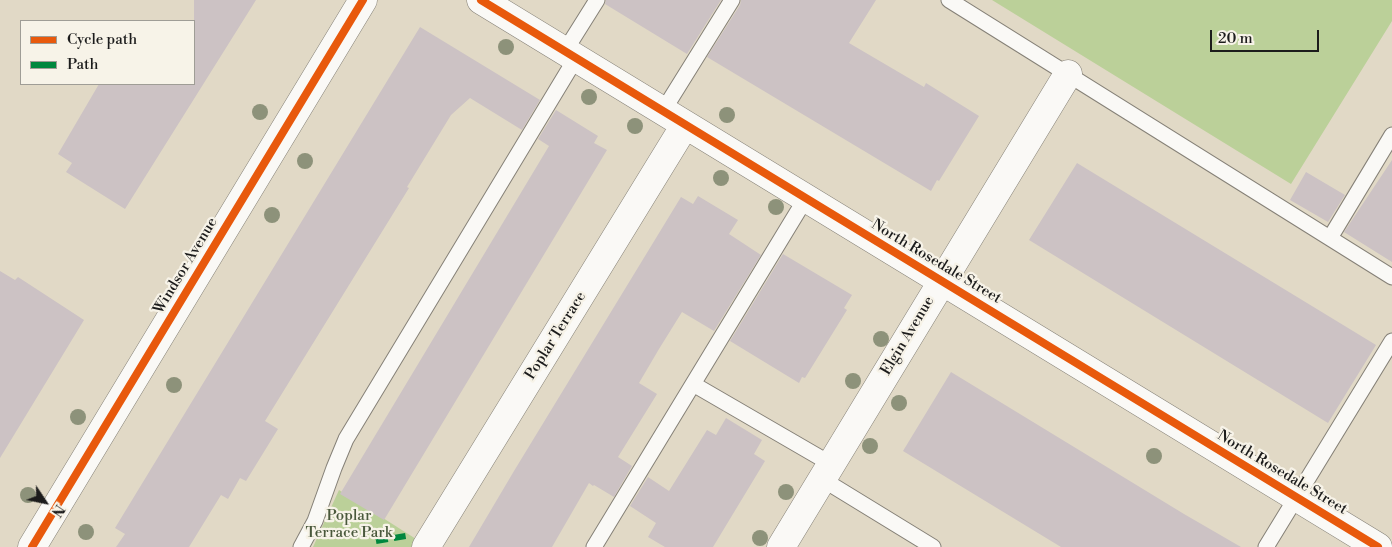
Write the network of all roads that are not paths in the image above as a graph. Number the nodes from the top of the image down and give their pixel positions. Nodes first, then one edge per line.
1 (363, 0) edge
2 (481, 0) edge
3 (597, 0) edge
4 (732, 0) edge
5 (949, 0) edge
6 (570, 55) junction
7 (1068, 74) junction
8 (674, 118) junction
9 (1392, 135) edge
10 (806, 198) junction
11 (1330, 238) junction
12 (1392, 277) edge
13 (942, 281) junction
14 (1392, 341) edge
15 (693, 384) junction
16 (826, 472) junction
17 (1296, 498) junction
18 (32, 547) edge
19 (301, 547) edge
20 (426, 547) edge
21 (594, 547) edge
22 (781, 547) edge
23 (933, 547) edge
24 (1266, 547) edge
25 (1378, 547) edge

1 - 18 street, Windsor Avenue
2 - 6 street, North Rosedale Street
3 - 6 lane
4 - 8 lane
5 - 7 lane
6 - 8 street, North Rosedale Street
6 - 19 lane
7 - 11 lane
7 - 13 street, Elgin Avenue
8 - 10 street, North Rosedale Street
8 - 20 street, Poplar Terrace
9 - 11 lane
10 - 13 street, North Rosedale Street
10 - 15 lane
11 - 12 lane
13 - 16 street, Elgin Avenue
13 - 17 street, North Rosedale Street
14 - 17 lane
15 - 16 lane
15 - 21 lane
16 - 22 street, Elgin Avenue
16 - 23 lane
17 - 24 lane
17 - 25 street, North Rosedale Street

